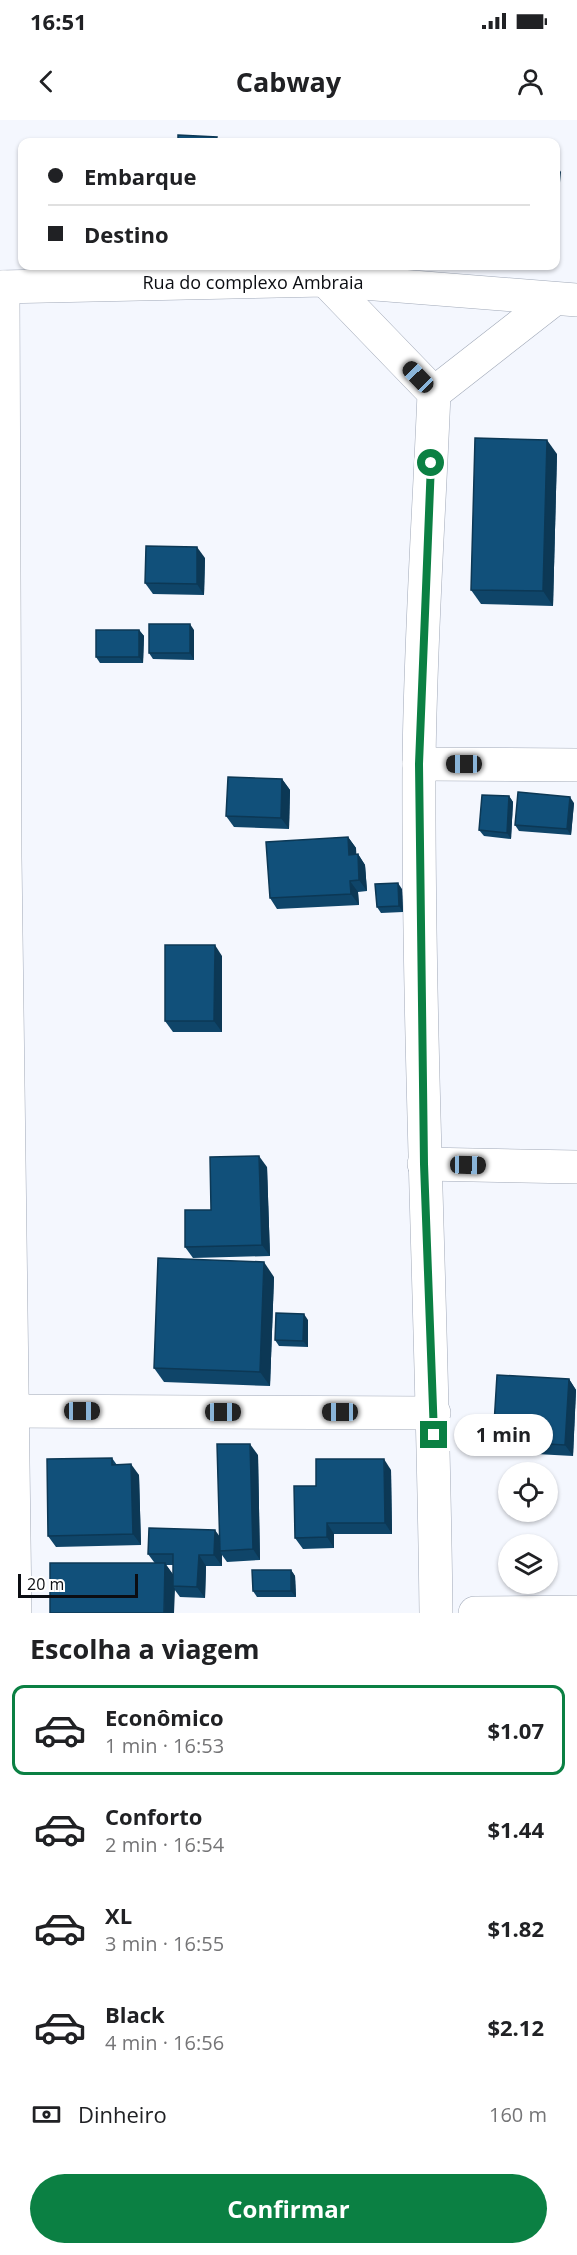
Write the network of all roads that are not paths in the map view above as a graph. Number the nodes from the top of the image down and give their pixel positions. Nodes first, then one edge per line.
1 (325, 280) junction
2 (1, 287) edge
3 (565, 300) edge
4 (434, 393) junction
5 (419, 764) junction
6 (577, 765) edge
7 (2, 857) edge
8 (424, 1164) junction
9 (577, 1167) edge
10 (6, 1411) edge
11 (434, 1413) junction
12 (577, 1612) edge
13 (15, 1613) edge
14 (436, 1613) edge
15 (475, 1613) edge

1 - 2 street, Rua do complexo Ambraia
1 - 3 street, Rua do complexo Ambraia
1 - 4 street
2 - 7 street
3 - 4 street
4 - 5 street
5 - 6 street
5 - 8 street
7 - 10 street
8 - 9 street
8 - 11 street
10 - 11 street
10 - 13 street
11 - 14 street
12 - 15 street

